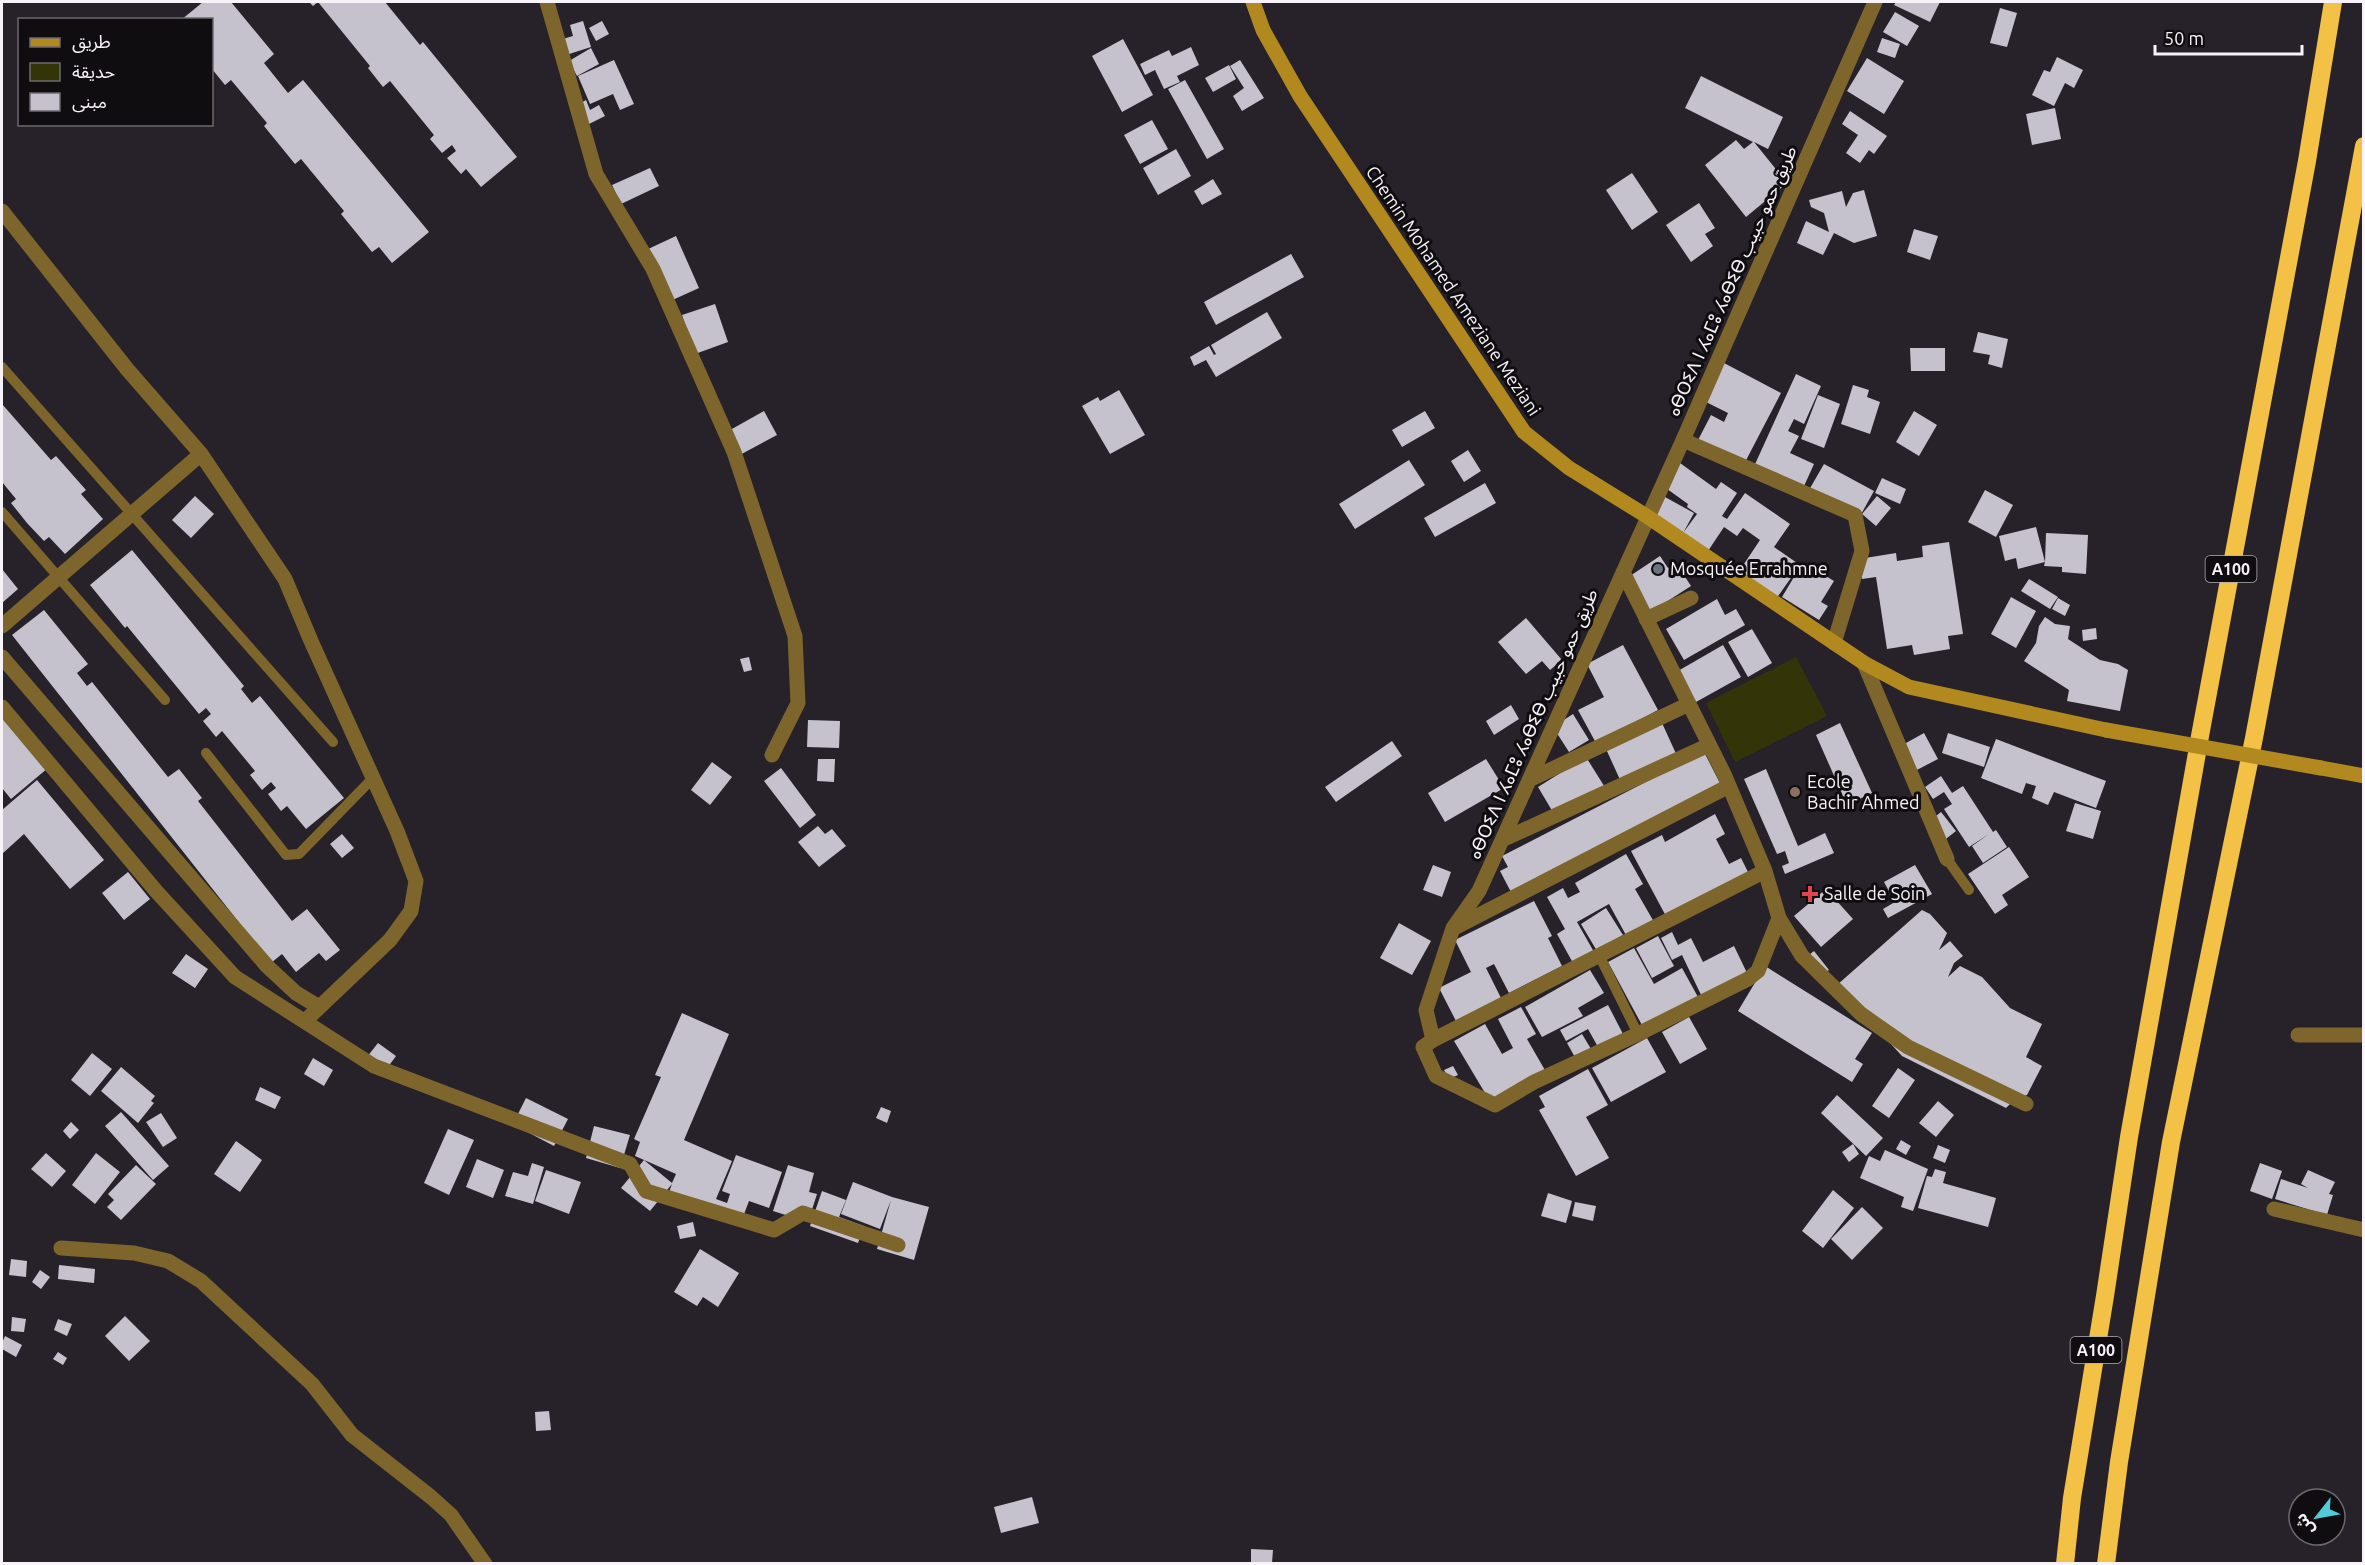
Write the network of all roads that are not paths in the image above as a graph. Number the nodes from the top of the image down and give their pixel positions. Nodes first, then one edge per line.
1 (547, 2) edge
2 (1875, 2) edge
3 (2333, 2) edge
4 (1258, 4) edge
5 (2364, 146) edge
6 (2, 211) edge
7 (2, 367) edge
8 (1683, 440) junction
9 (201, 454) junction
10 (2, 512) edge
11 (130, 514) junction
12 (1648, 517) junction
13 (1623, 572) junction
14 (58, 577) junction
15 (1691, 598) dead end
16 (1647, 619) junction
17 (2, 626) edge
18 (1834, 643) junction
19 (2, 657) edge
20 (1864, 663) junction
21 (165, 700) dead end
22 (1689, 704) junction
23 (2, 707) edge
24 (333, 742) dead end
25 (1709, 745) junction
26 (206, 753) dead end
27 (772, 755) dead end
28 (2364, 776) edge
29 (374, 778) junction
30 (1529, 780) junction
31 (1729, 786) junction
32 (1502, 840) junction
33 (1947, 859) joint
34 (1765, 871) junction
35 (1969, 890) dead end
36 (1779, 918) junction
37 (1454, 928) junction
38 (1600, 957) junction
39 (320, 1007) junction
40 (306, 1020) junction
41 (1638, 1034) junction
42 (2298, 1035) dead end
43 (2364, 1035) edge
44 (1433, 1040) junction
45 (2026, 1104) dead end
46 (2274, 1209) dead end
47 (2364, 1230) edge
48 (898, 1245) dead end
49 (61, 1248) dead end
50 (485, 1563) edge
51 (2065, 1563) edge
52 (2106, 1563) edge

1 - 27 street
2 - 8 street, ⴰⴱⵔⵉⴷ ⵏ ⵃⴰⵎⵓ ⵃⴰⴱⵉⴱ طريق حمو حبيب
3 - 51 highway, A100
4 - 12 main road, Chemin Mohamed Ameziane Meziani
5 - 52 highway, A100
6 - 9 street
7 - 11 lane
8 - 12 street, ⴰⴱⵔⵉⴷ ⵏ ⵃⴰⵎⵓ ⵃⴰⴱⵉⴱ طريق حمو حبيب
8 - 18 street
9 - 11 street
9 - 29 street
10 - 14 lane
11 - 14 street
11 - 24 lane
12 - 13 street, ⴰⴱⵔⵉⴷ ⵏ ⵃⴰⵎⵓ ⵃⴰⴱⵉⴱ طريق حمو حبيب
12 - 18 main road, Chemin Mohamed Ameziane Meziani
13 - 16 street
13 - 30 street, ⴰⴱⵔⵉⴷ ⵏ ⵃⴰⵎⵓ ⵃⴰⴱⵉⴱ طريق حمو حبيب
14 - 17 street
14 - 21 lane
15 - 16 street
16 - 22 street
18 - 20 main road, Chemin Mohamed Ameziane Meziani
19 - 39 street
20 - 28 main road, Chemin Mohamed Ameziane Meziani, bridge
20 - 33 street
22 - 25 street
22 - 30 street
23 - 40 street
25 - 31 street
25 - 32 street
26 - 29 lane
29 - 39 street
30 - 32 street, ⴰⴱⵔⵉⴷ ⵏ ⵃⴰⵎⵓ ⵃⴰⴱⵉⴱ طريق حمو حبيب
31 - 34 street
31 - 37 street
32 - 37 street, ⴰⴱⵔⵉⴷ ⵏ ⵃⴰⵎⵓ ⵃⴰⴱⵉⴱ طريق حمو حبيب
33 - 35 lane
34 - 36 street
34 - 38 street
36 - 41 street, ⴰⴱⵔⵉⴷ ⵏ ⵃⴰⵎⵓ ⵃⴰⴱⵉⴱ طريق حمو حبيب
36 - 45 street
37 - 44 street, ⴰⴱⵔⵉⴷ ⵏ ⵃⴰⵎⵓ ⵃⴰⴱⵉⴱ طريق حمو حبيب
38 - 41 lane
38 - 44 street
39 - 40 street
40 - 48 street
41 - 44 street, ⴰⴱⵔⵉⴷ ⵏ ⵃⴰⵎⵓ ⵃⴰⴱⵉⴱ طريق حمو حبيب
42 - 43 street
46 - 47 street
49 - 50 street

